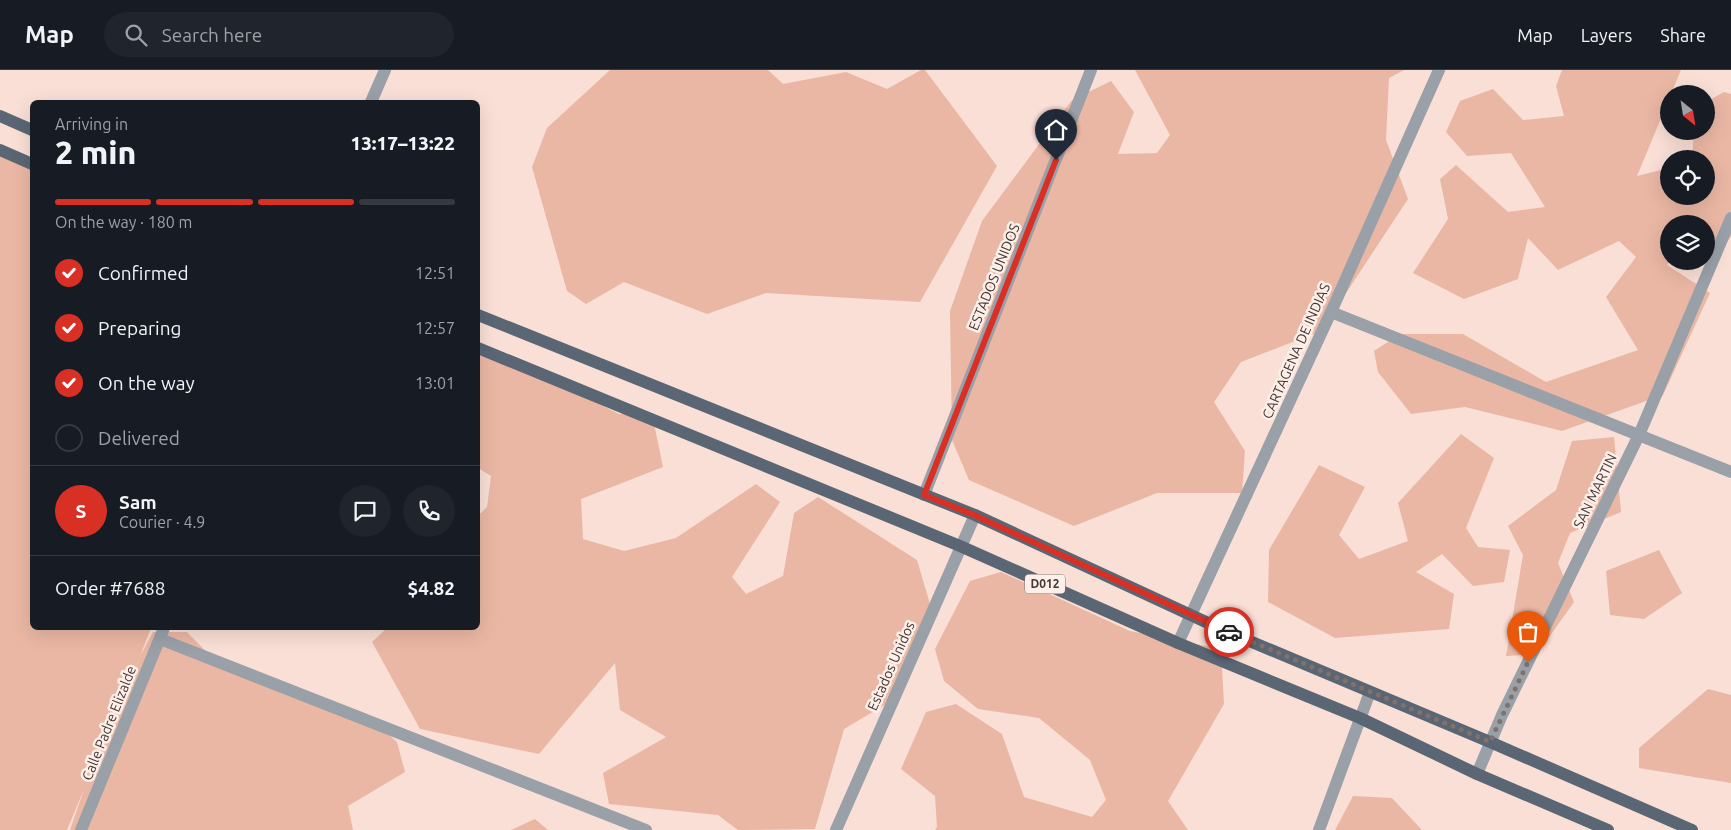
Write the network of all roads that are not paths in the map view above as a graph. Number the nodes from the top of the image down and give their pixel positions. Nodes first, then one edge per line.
1 (384, 70) edge
2 (1091, 70) edge
3 (1439, 70) edge
4 (372, 100) edge
5 (0, 116) edge
6 (30, 129) edge
7 (0, 150) edge
8 (30, 163) edge
9 (1731, 218) edge
10 (1331, 312) junction
11 (480, 315) edge
12 (480, 349) edge
13 (1638, 435) junction
14 (1731, 472) edge
15 (924, 495) junction
16 (974, 515) junction
17 (960, 546) junction
18 (1191, 615) junction
19 (162, 633) edge
20 (1178, 644) junction
21 (1370, 692) junction
22 (1360, 718) junction
23 (1490, 742) junction
24 (1477, 774) junction
25 (81, 830) edge
26 (646, 830) edge
27 (836, 830) edge
28 (1319, 830) edge
29 (1608, 830) edge
30 (1692, 830) edge

1 - 4 street
2 - 15 street, ESTADOS UNIDOS
3 - 10 street, CARTAGENA DE INDIAS
5 - 6 main road
7 - 8 main road
9 - 13 street, SAN MARTIN
10 - 13 street
10 - 18 street, CARTAGENA DE INDIAS
11 - 15 main road, D012
12 - 17 main road, D012
13 - 14 street
13 - 23 street, SAN MARTIN
15 - 16 main road, D012
16 - 17 street, Estados Unidos
16 - 18 main road, D012
17 - 20 main road, D012
17 - 27 street, Estados Unidos
18 - 20 street, CARTAGENA DE INDIAS
18 - 21 main road, D012
19 - 25 street, Calle Padre Elizalde
19 - 26 street
20 - 22 main road, D012
21 - 22 street
21 - 23 main road, D012
22 - 24 main road, D012
22 - 28 street
23 - 24 street, SAN MARTIN
23 - 30 main road, D012
24 - 29 main road, D012

